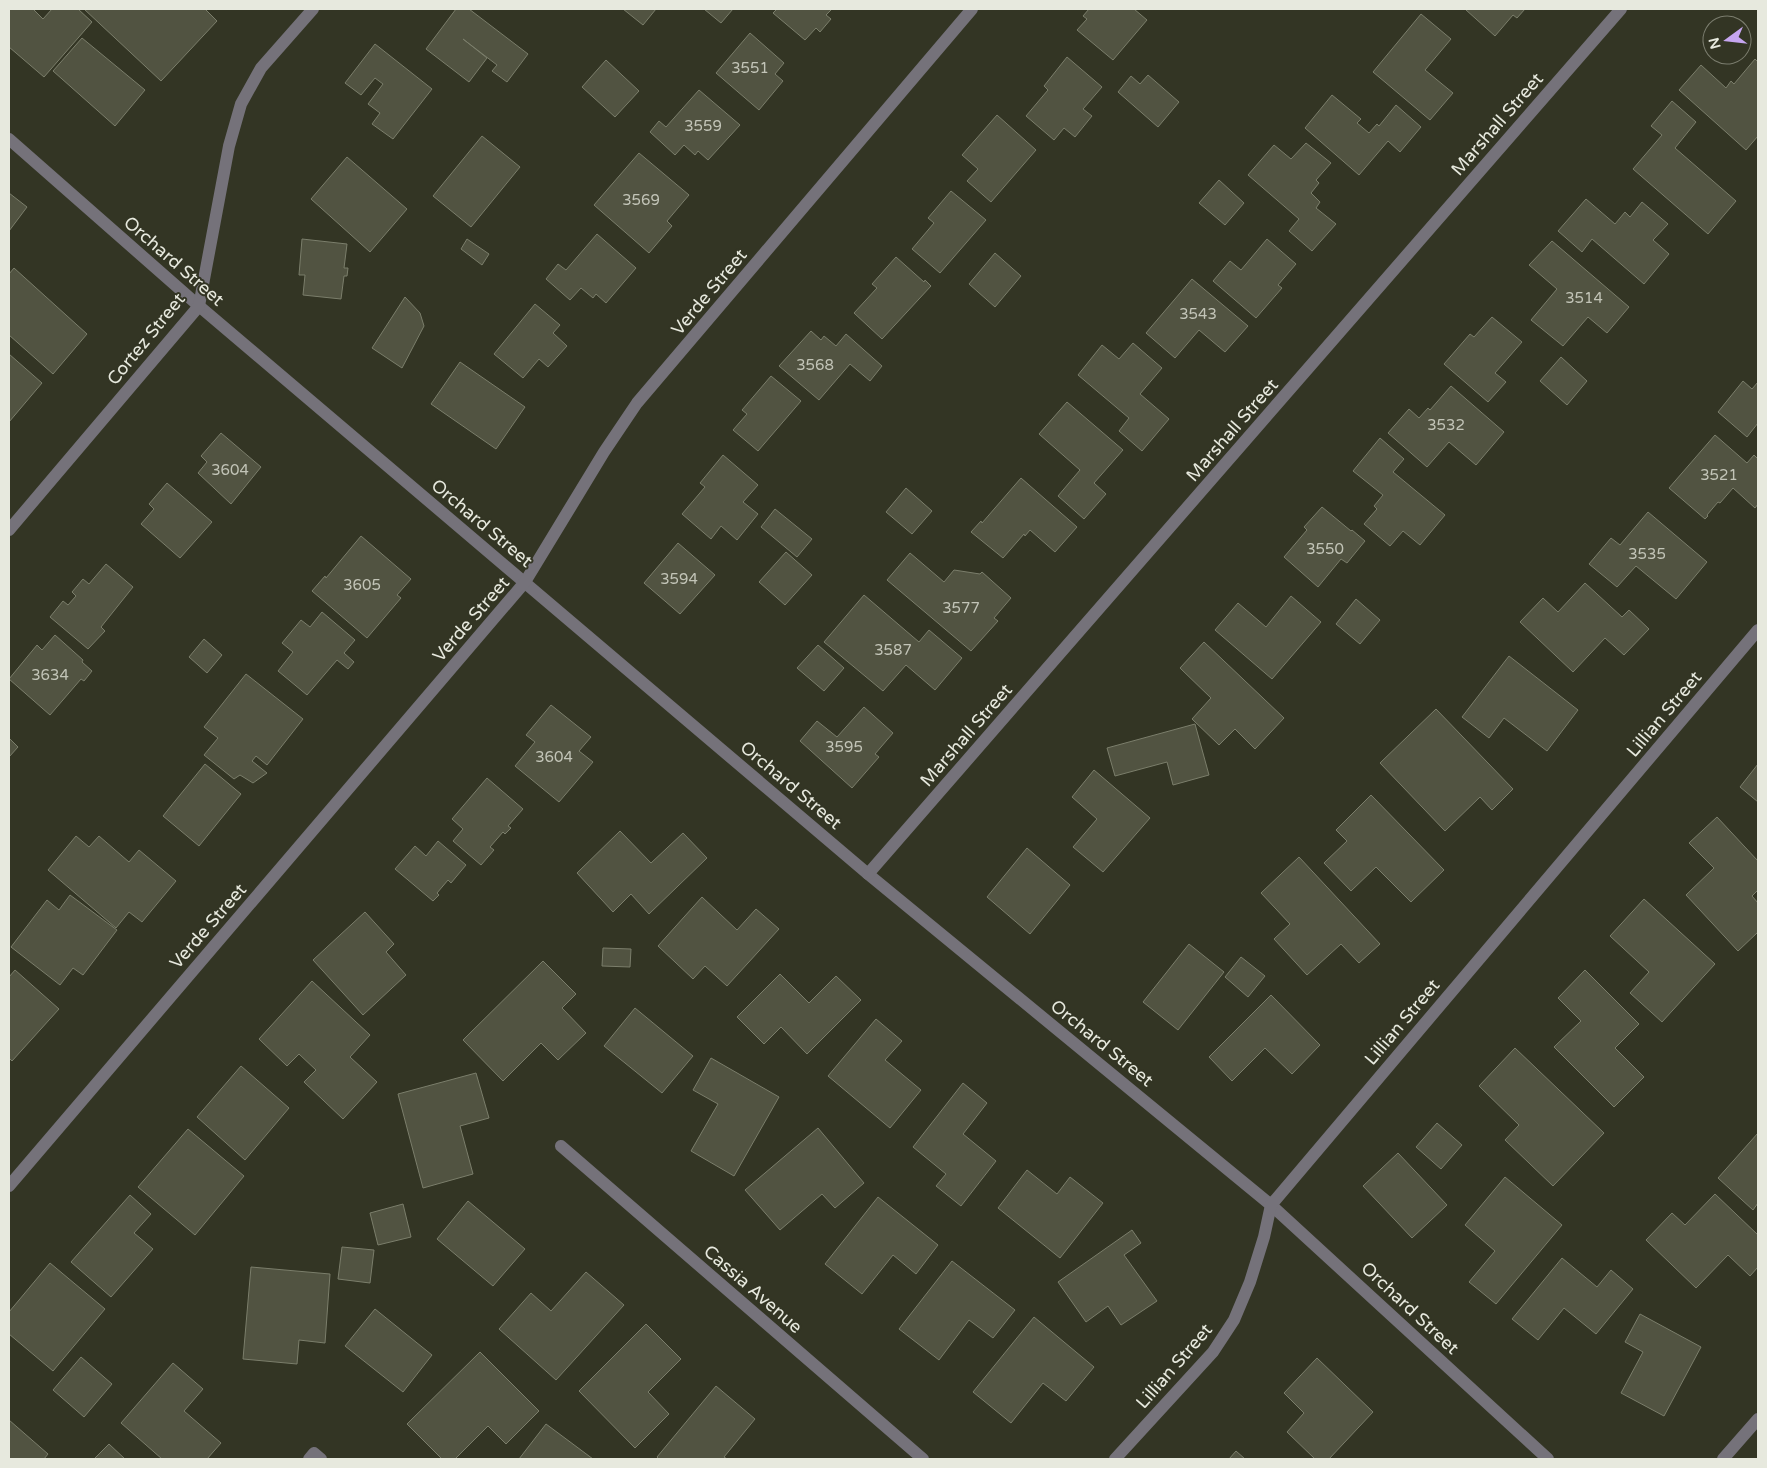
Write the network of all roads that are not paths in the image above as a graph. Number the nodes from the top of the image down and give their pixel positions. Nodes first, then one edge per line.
1 (313, 9) edge
2 (972, 9) edge
3 (1621, 9) edge
4 (9, 139) edge
5 (199, 306) junction
6 (9, 530) edge
7 (525, 582) junction
8 (1758, 630) edge
9 (868, 874) junction
10 (561, 1146) dead end
11 (9, 1186) edge
12 (1271, 1205) junction
13 (1758, 1419) edge
14 (923, 1459) edge
15 (1115, 1459) edge
16 (1548, 1459) edge
17 (1723, 1459) edge

1 - 5 street, Cortez Street
2 - 7 street, Verde Street
3 - 9 street, Marshall Street
4 - 5 street, Orchard Street
5 - 6 street, Cortez Street
5 - 7 street, Orchard Street
7 - 9 street, Orchard Street
7 - 11 street, Verde Street
8 - 12 street, Lillian Street
9 - 12 street, Orchard Street
10 - 14 street, Cassia Avenue
12 - 15 street, Lillian Street
12 - 16 street, Orchard Street
13 - 17 street

